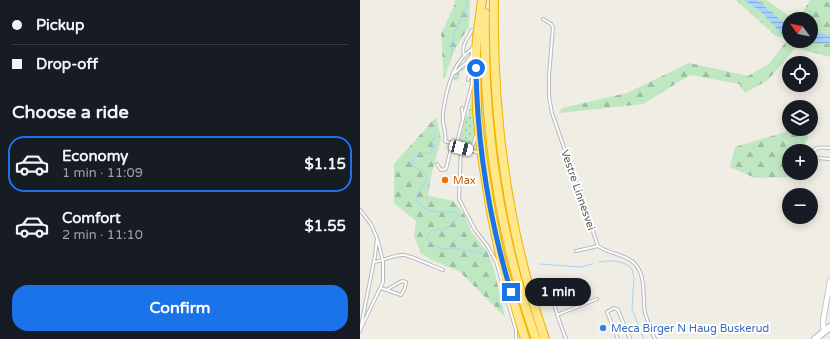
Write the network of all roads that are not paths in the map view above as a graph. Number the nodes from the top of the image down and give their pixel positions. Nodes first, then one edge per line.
1 (483, 0) edge
2 (494, 0) edge
3 (543, 19) dead end
4 (472, 30) dead end
5 (477, 38) junction
6 (472, 49) junction
7 (464, 55) junction
8 (472, 55) junction
9 (471, 68) junction
10 (451, 76) junction
11 (468, 80) dead end
12 (462, 108) dead end
13 (463, 121) junction
14 (478, 128) junction
15 (452, 144) junction
16 (456, 146) junction
17 (461, 148) junction
18 (830, 148) edge
19 (471, 150) junction
20 (482, 156) junction
21 (830, 159) edge
22 (437, 164) dead end
23 (360, 210) edge
24 (377, 238) junction
25 (598, 246) junction
26 (576, 251) dead end
27 (383, 261) junction
28 (374, 262) junction
29 (443, 270) dead end
30 (830, 281) edge
31 (548, 285) dead end
32 (381, 288) junction
33 (388, 290) junction
34 (597, 299) dead end
35 (557, 315) junction
36 (830, 327) edge
37 (360, 331) edge
38 (824, 332) junction
39 (516, 339) edge
40 (524, 339) edge
41 (536, 339) edge
42 (545, 339) edge
43 (566, 339) edge
44 (618, 339) edge
45 (630, 339) edge
46 (656, 339) edge
47 (815, 339) edge

1 - 5 highway
1 - 41 highway
2 - 42 highway
3 - 25 lane, Vestre Linnesvei
4 - 7 lane
5 - 6 lane
5 - 14 highway
6 - 7 lane
6 - 8 lane
7 - 10 lane
8 - 9 lane
8 - 10 lane
9 - 11 lane
9 - 13 lane
10 - 15 lane
12 - 13 lane
13 - 16 lane
14 - 19 lane
14 - 20 highway
15 - 16 lane
15 - 22 lane
16 - 17 lane
17 - 19 lane
17 - 39 lane
18 - 21 lane
19 - 20 lane
20 - 40 highway
23 - 24 lane
24 - 27 lane
24 - 28 lane
25 - 26 lane
25 - 46 lane
27 - 28 lane
27 - 29 lane
27 - 32 lane
28 - 37 lane
30 - 38 street
31 - 35 lane
32 - 33 lane
32 - 37 lane
33 - 33 lane
34 - 35 lane
35 - 43 lane
36 - 38 main road
38 - 47 main road
44 - 45 lane

